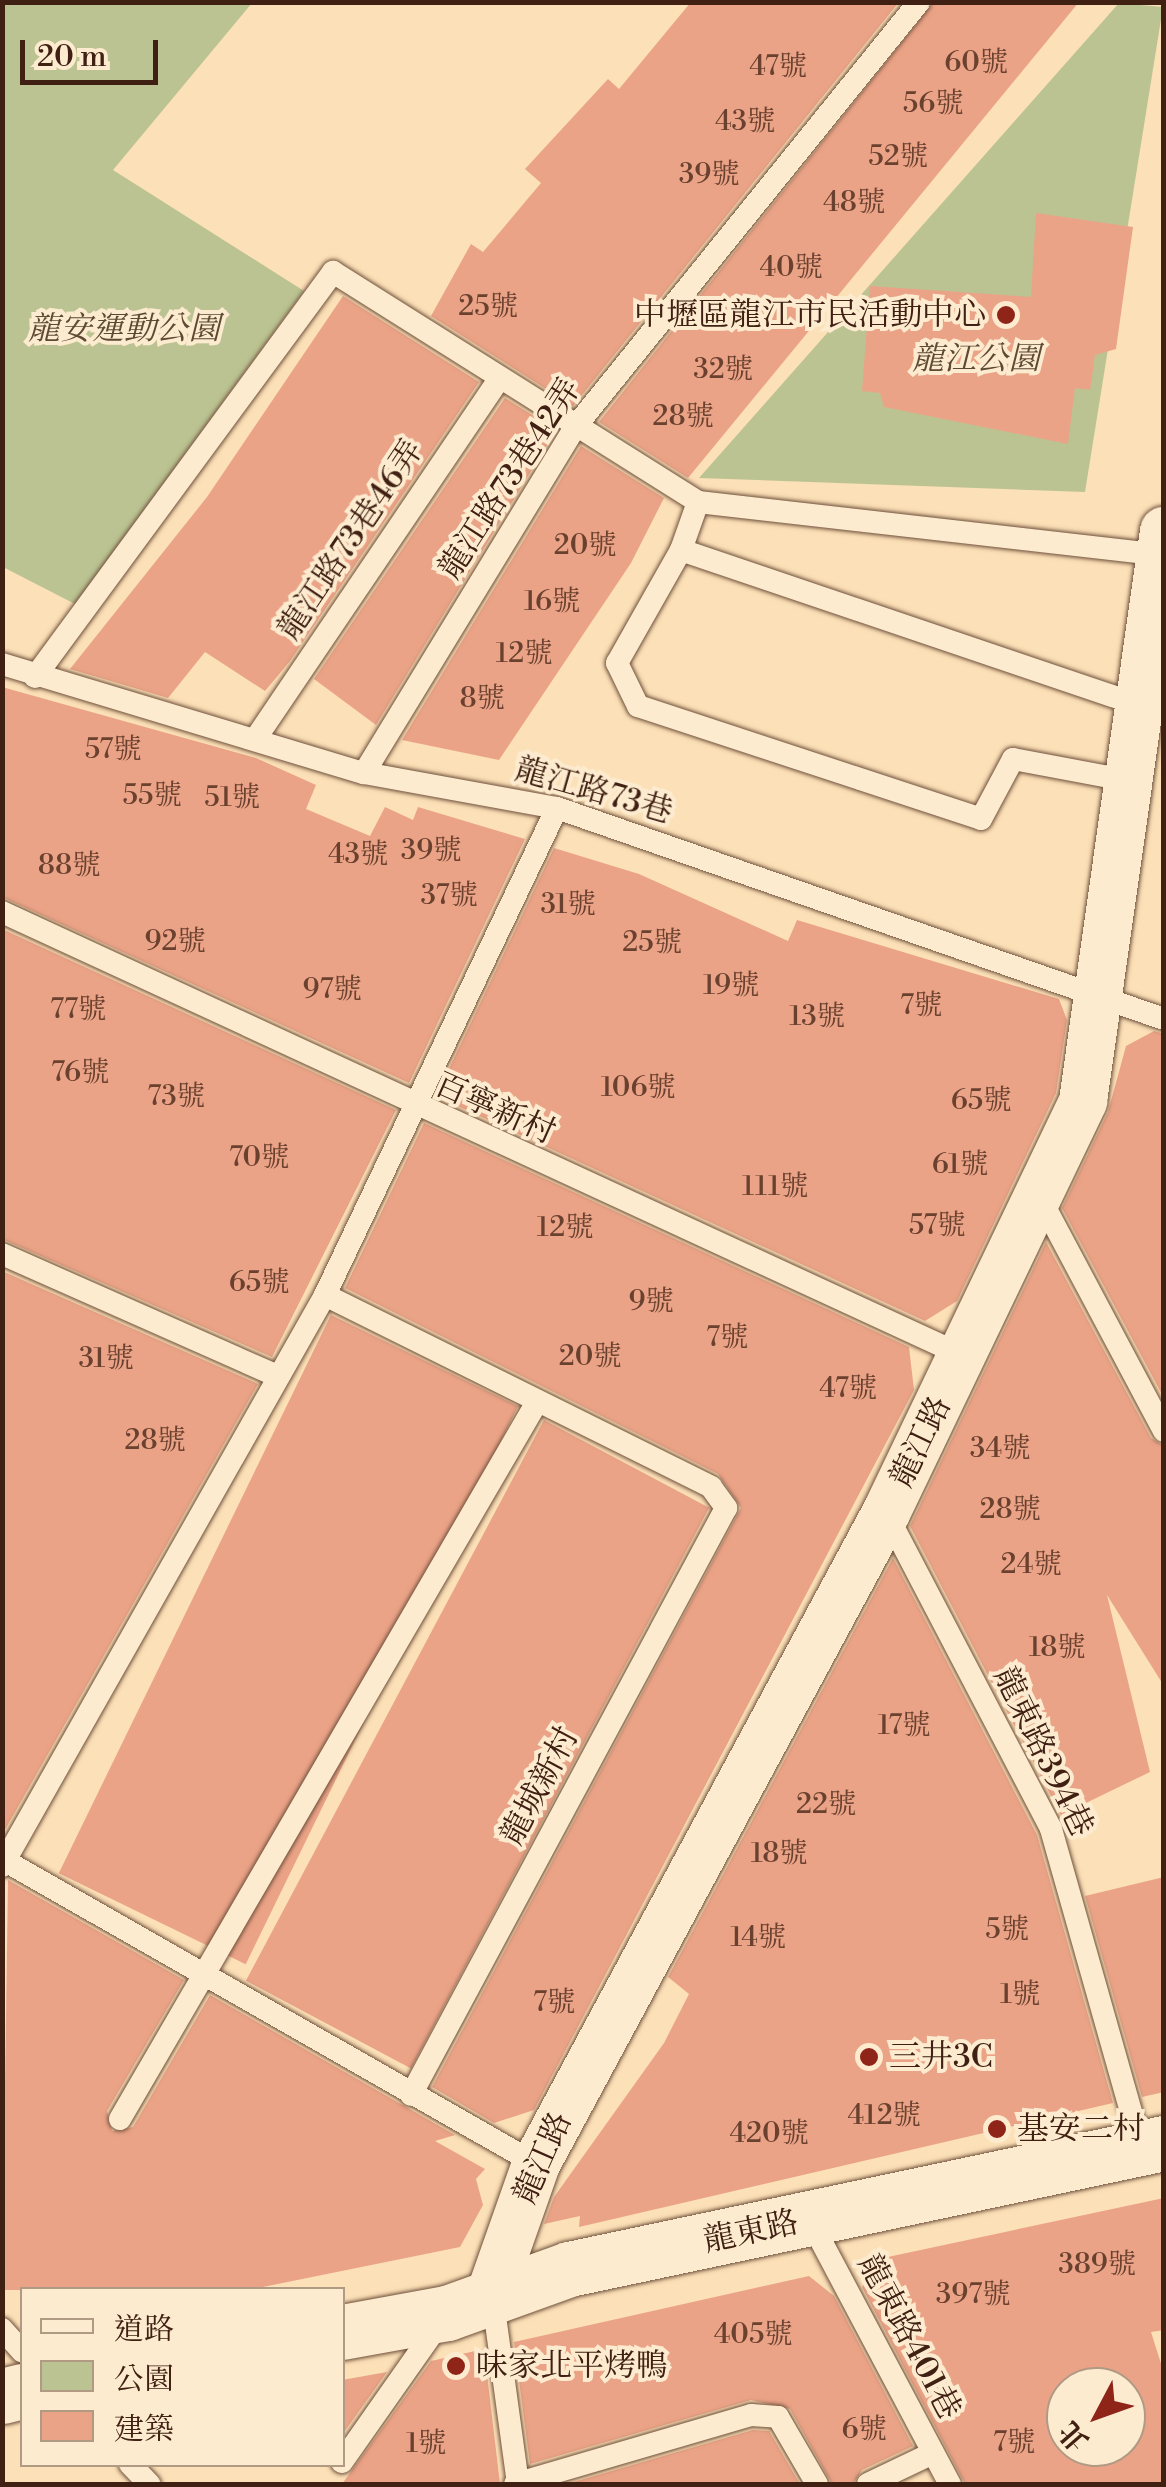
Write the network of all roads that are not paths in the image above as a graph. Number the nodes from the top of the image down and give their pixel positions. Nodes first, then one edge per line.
1 (919, 2) edge
2 (500, 378) junction
3 (576, 426) junction
4 (698, 502) junction
5 (1162, 546) edge
6 (681, 550) junction
7 (2, 664) edge
8 (35, 677) junction
9 (256, 738) junction
10 (1142, 745) edge
11 (364, 773) junction
12 (558, 808) junction
13 (2, 912) edge
14 (1102, 992) junction
15 (1164, 1019) edge
16 (420, 1111) junction
17 (1038, 1196) junction
18 (2, 1254) edge
19 (326, 1295) junction
20 (964, 1356) junction
21 (273, 1374) junction
22 (537, 1402) junction
23 (1164, 1431) edge
24 (886, 1512) junction
25 (4, 1862) edge
26 (207, 1974) junction
27 (411, 2095) junction
28 (120, 2119) dead end
29 (1152, 2146) edge
30 (536, 2164) junction
31 (810, 2220) junction
32 (469, 2302) junction
33 (2, 2329) edge
34 (345, 2331) edge
35 (20, 2350) edge
36 (933, 2453) junction
37 (345, 2459) edge
38 (516, 2484) edge
39 (816, 2484) edge
40 (868, 2484) edge
41 (950, 2484) edge

1 - 3 lane, 龍江路73巷42弄
2 - 3 lane
2 - 8 lane
2 - 9 lane, 龍江路73巷46弄
3 - 4 lane
3 - 11 lane, 龍江路73巷42弄
4 - 5 lane
4 - 6 lane
5 - 10 street, 龍江路
6 - 10 lane
6 - 10 lane
7 - 8 lane, 龍江路73巷
8 - 9 lane, 龍江路73巷
9 - 11 lane, 龍江路73巷
10 - 14 street, 龍江路
11 - 12 lane, 龍江路73巷
12 - 14 lane, 龍江路73巷
12 - 16 lane
13 - 16 lane, 百寧新村
14 - 15 lane, 龍江路73巷
14 - 17 street, 龍江路
16 - 19 lane
16 - 20 lane, 百寧新村
17 - 20 street, 龍江路
17 - 23 lane
18 - 21 lane
19 - 21 lane
19 - 22 lane
20 - 24 street, 龍江路
21 - 25 lane
22 - 26 lane
22 - 27 lane, 龍城新村
24 - 29 lane, 龍東路394巷
24 - 30 street, 龍江路
25 - 26 lane
26 - 27 lane
26 - 28 lane
27 - 30 lane
29 - 31 street, 龍東路
30 - 32 street, 龍江路
31 - 32 street, 龍東路
31 - 36 lane, 龍東路401巷
32 - 34 street, 龍東路
32 - 37 lane
32 - 38 lane
33 - 35 lane
36 - 40 lane
36 - 41 lane, 龍東路401巷
38 - 39 lane

